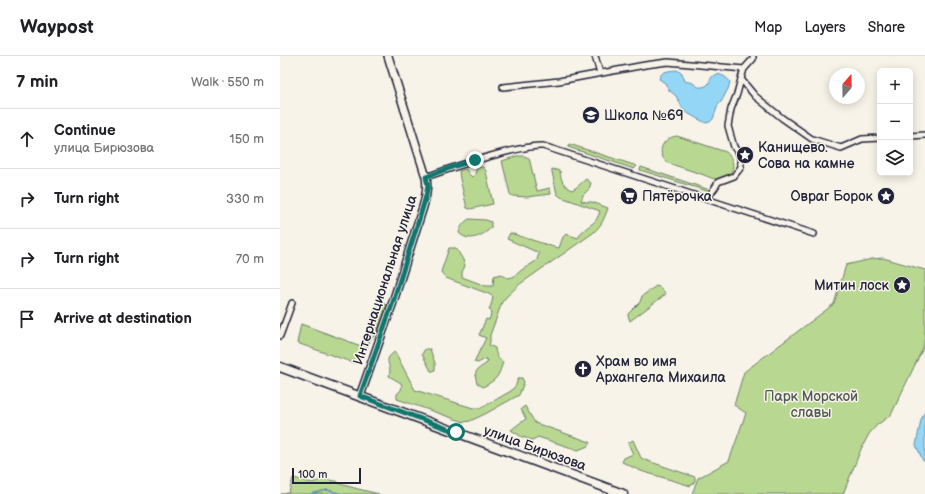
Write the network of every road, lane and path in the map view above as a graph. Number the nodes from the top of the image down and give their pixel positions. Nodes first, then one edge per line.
1 (388, 56) edge
2 (595, 56) edge
3 (753, 57) edge
4 (744, 69) junction
5 (600, 73) junction
6 (741, 79) junction
7 (503, 87) dead end
8 (925, 135) edge
9 (913, 136) edge
10 (877, 138) edge
11 (426, 177) junction
12 (707, 199) junction
13 (814, 234) dead end
14 (292, 303) dead end
15 (280, 336) edge
16 (280, 367) edge
17 (360, 396) junction
18 (623, 494) edge

1 - 11 main road, Интернациональная улица
2 - 5 street
3 - 4 street
4 - 5 street
4 - 6 street
5 - 7 street
6 - 10 street
6 - 12 street
8 - 9 street
11 - 12 street
11 - 17 main road, Интернациональная улица
12 - 13 street
14 - 15 street
16 - 17 main road, улица Бирюзова
17 - 18 main road, улица Бирюзова

